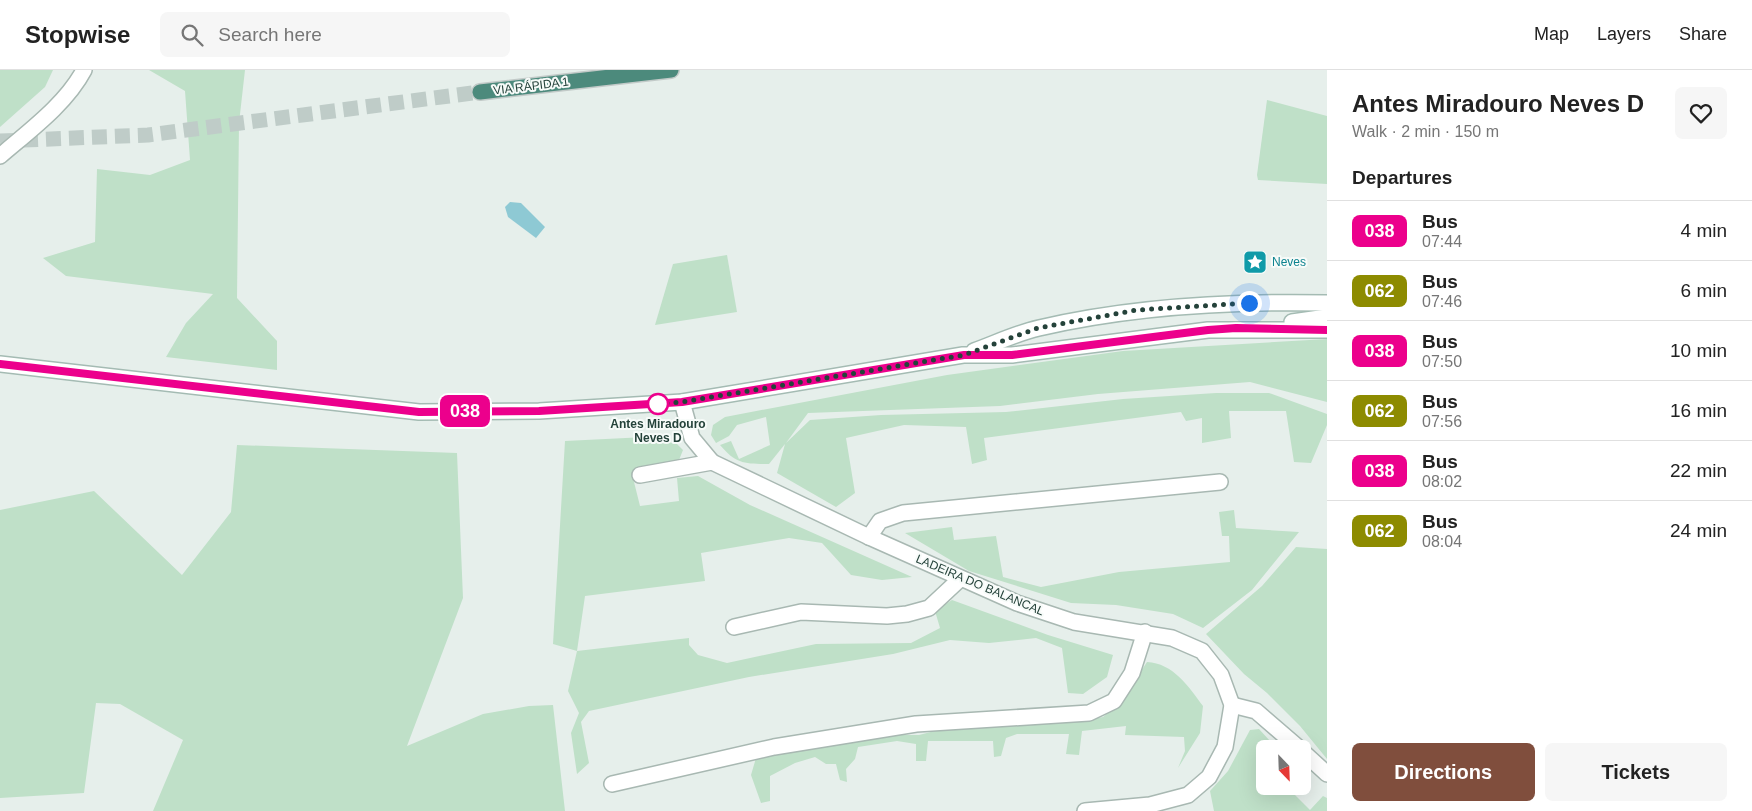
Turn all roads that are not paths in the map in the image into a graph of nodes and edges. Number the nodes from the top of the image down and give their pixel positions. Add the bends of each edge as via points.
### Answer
1 (84, 70) edge
2 (671, 70) edge
3 (480, 92) tunnel mouth
4 (0, 156) edge
5 (1327, 303) edge
6 (1327, 317) edge
7 (1236, 328) junction
8 (1327, 330) edge
9 (964, 355) junction
10 (0, 364) edge
11 (682, 402) junction
12 (712, 462) junction
13 (640, 475) dead end
14 (1220, 482) dead end
15 (869, 537) junction
16 (960, 579) junction
17 (734, 627) dead end
18 (1145, 632) junction
19 (1232, 705) junction
20 (1290, 740) edge
21 (1311, 759) edge
22 (1327, 774) edge
23 (612, 784) dead end
24 (1085, 811) edge

1 - 4 street via 60,101
2 - 3 highway, VIA RÁPIDA 1
5 - 9 street via 1230,303 1137,310 1038,328
6 - 7 street
7 - 8 street
7 - 9 street via 1012,355
9 - 11 street
10 - 11 street via 419,412 539,411
11 - 12 street, LADEIRA DO BALANCAL via 692,438
12 - 13 street
12 - 15 street, LADEIRA DO BALANCAL
14 - 15 street via 902,513 880,521
15 - 16 street, LADEIRA DO BALANCAL
16 - 17 street via 929,608 907,614 801,612
16 - 18 street, LADEIRA DO BALANCAL via 1074,622
18 - 19 street, LADEIRA DO BALANCAL via 1172,638 1202,651 1221,674
18 - 23 street via 1132,673 1114,701 1089,713 916,724 774,747
19 - 20 street via 1256,711
19 - 24 street, LADEIRA DO BALANCAL via 1225,747 1209,776 1188,795 1150,805
21 - 22 street

